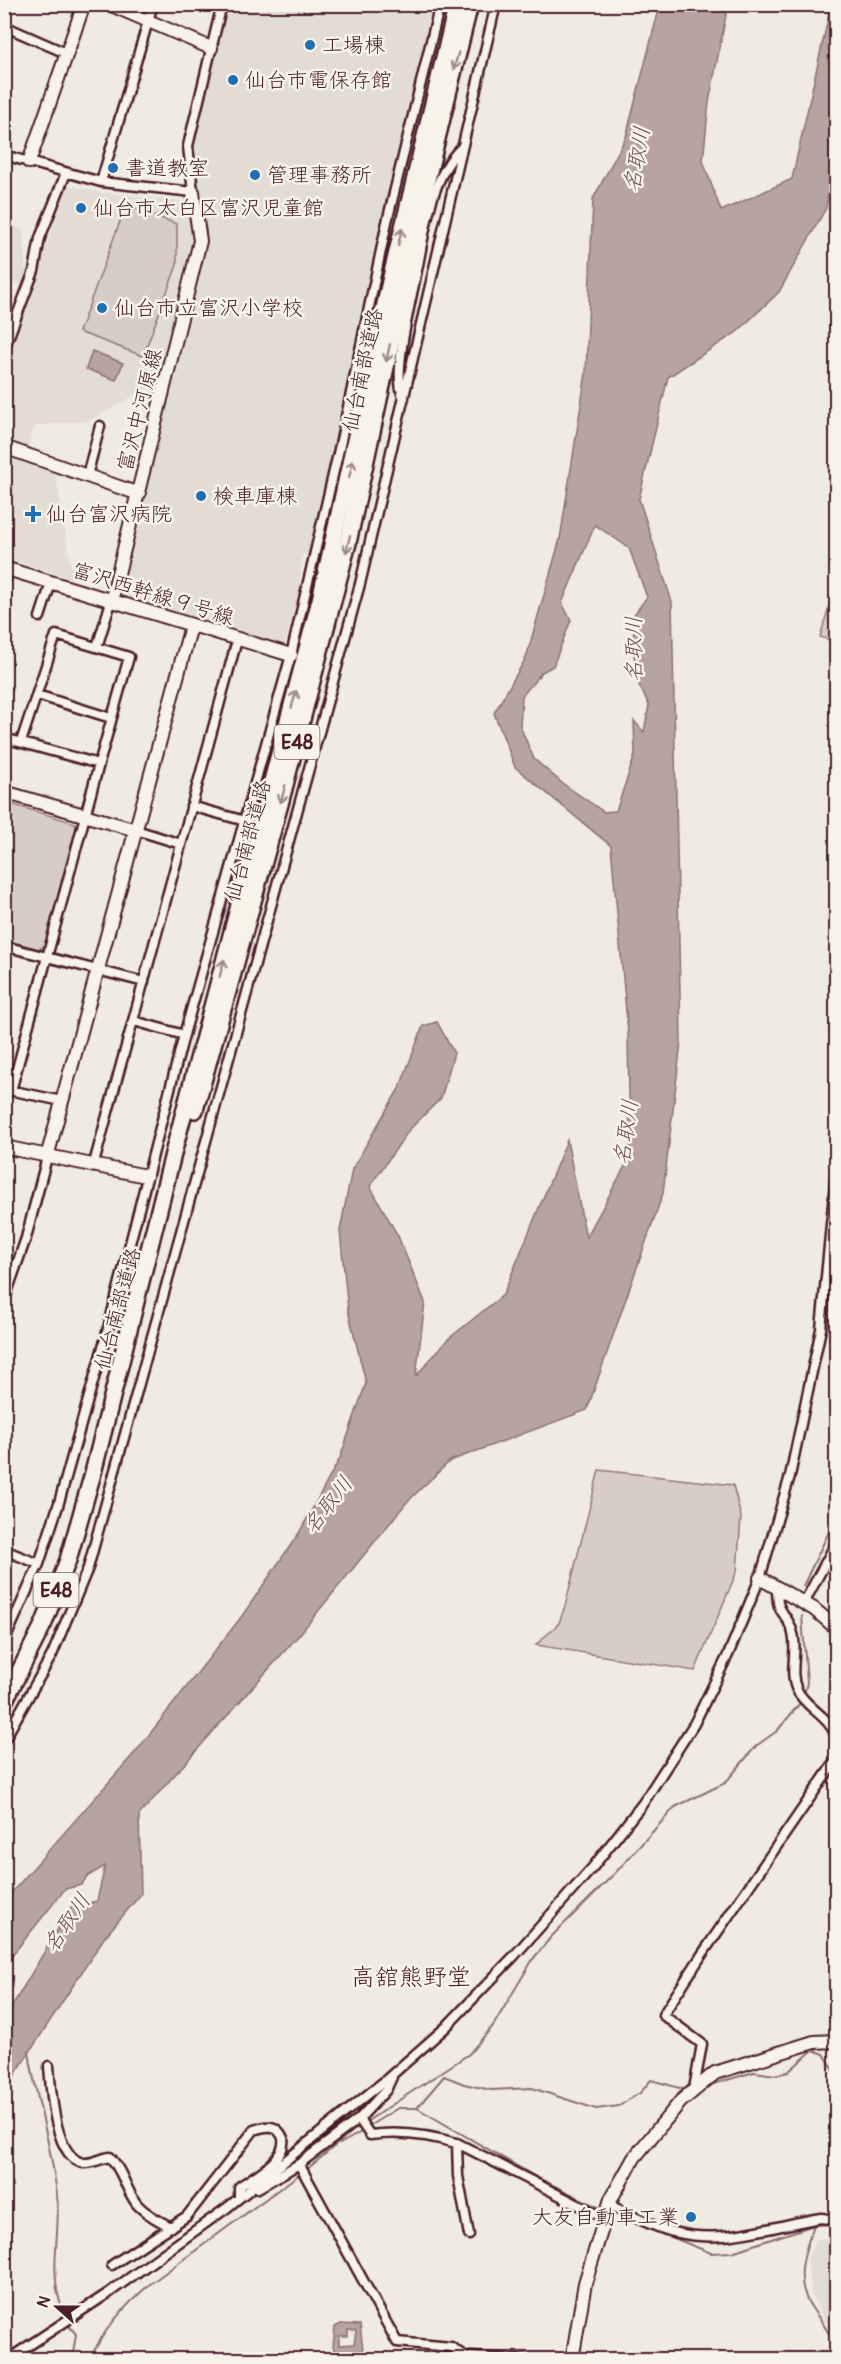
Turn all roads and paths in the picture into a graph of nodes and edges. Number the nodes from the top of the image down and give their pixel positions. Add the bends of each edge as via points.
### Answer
1 (84, 4) edge
2 (109, 4) edge
3 (153, 4) edge
4 (222, 4) edge
5 (440, 4) edge
6 (457, 4) edge
7 (470, 4) edge
8 (496, 4) edge
9 (148, 21) junction
10 (4, 26) edge
11 (211, 48) junction
12 (68, 54) junction
13 (462, 147) junction
14 (4, 155) edge
15 (29, 162) junction
16 (66, 173) junction
17 (101, 182) junction
18 (194, 192) junction
19 (4, 350) edge
20 (404, 398) junction
21 (100, 426) dead end
22 (4, 447) edge
23 (87, 476) junction
24 (139, 494) junction
25 (7, 569) edge
26 (4, 583) edge
27 (51, 583) junction
28 (111, 602) junction
29 (40, 617) dead end
30 (191, 626) junction
31 (237, 640) junction
32 (98, 647) junction
33 (291, 655) junction
34 (37, 695) junction
35 (111, 718) junction
36 (4, 738) edge
37 (21, 742) junction
38 (99, 764) junction
39 (4, 792) edge
40 (191, 806) junction
41 (85, 815) junction
42 (245, 821) junction
43 (136, 830) junction
44 (181, 843) junction
45 (4, 946) edge
46 (47, 957) junction
47 (98, 970) junction
48 (144, 982) junction
49 (134, 1020) junction
50 (184, 1035) junction
51 (8, 1090) edge
52 (62, 1101) junction
53 (4, 1147) edge
54 (47, 1157) junction
55 (93, 1167) junction
56 (837, 1172) edge
57 (146, 1176) junction
58 (5, 1295) edge
59 (93, 1473) junction
60 (837, 1543) edge
61 (4, 1550) edge
62 (39, 1564) junction
63 (760, 1578) junction
64 (777, 1588) junction
65 (804, 1603) junction
66 (837, 1629) edge
67 (4, 1642) edge
68 (4, 1702) edge
69 (837, 1736) edge
70 (4, 1740) edge
71 (837, 1760) edge
72 (837, 2041) edge
73 (49, 2066) dead end
74 (395, 2072) junction
75 (694, 2088) junction
76 (359, 2119) junction
77 (457, 2143) junction
78 (302, 2169) junction
79 (243, 2196) junction
80 (606, 2211) junction
81 (837, 2220) edge
82 (171, 2227) junction
83 (469, 2235) dead end
84 (112, 2265) dead end
85 (466, 2359) edge
86 (7, 2360) edge
87 (527, 2360) edge
88 (572, 2360) edge

1 - 12 street
2 - 9 street
3 - 9 street
4 - 11 street
5 - 33 street
59 -> 6 highway, 仙台南部道路 / E48 via 320,600 398,247
7 -> 59 highway, 仙台南部道路 / E48 via 422,200 330,615
8 - 13 street
9 - 11 street
9 - 17 street
10 - 12 street
11 - 18 street via 188,146
12 - 15 street
13 - 20 street
13 - 20 street via 448,160 415,275 400,377 399,391
14 - 15 street
15 - 16 street
16 - 17 street
16 - 19 street via 40,238 34,271
17 - 18 street
18 - 24 street, 富沢中河原線 via 201,241
20 - 70 street via 358,593 88,1568 52,1655
21 - 23 street
22 - 23 street
23 - 24 street
24 - 28 street, 富沢中河原線
25 - 26 street
25 - 27 street, 富沢西幹線９号線
27 - 28 street, 富沢西幹線９号線
27 - 29 street
28 - 30 street, 富沢西幹線９号線
28 - 32 street
30 - 31 street, 富沢西幹線９号線
30 - 43 street
31 - 33 street, 富沢西幹線９号線
31 - 40 street
32 - 34 street via 56,635
32 - 35 street via 129,657
33 - 42 street
34 - 35 street
34 - 37 street
35 - 38 street
36 - 37 street
37 - 38 street
38 - 41 street
39 - 41 street
40 - 42 street
40 - 44 street
41 - 43 street
41 - 46 street
42 - 50 street
43 - 44 street
43 - 47 street
44 - 48 street
45 - 46 street
46 - 47 street
46 - 51 street
47 - 48 street
47 - 52 street
48 - 49 street
49 - 50 street
49 - 55 street
50 - 57 street
51 - 52 street
52 - 54 street
53 - 54 street
54 - 55 street
54 - 58 street via 26,1238
55 - 57 street
56 - 63 street via 821,1329 790,1476
57 - 62 street via 106,1335
59 - 68 highway, 仙台南部道路 / E48 via 52,1602
60 - 65 street
61 - 62 street
62 - 67 street
63 - 64 street
63 - 74 street via 694,1724 643,1803 514,1956 445,2028
64 - 65 street
64 - 69 street via 777,1606 792,1630 798,1692 834,1728
65 - 66 street
71 - 75 street via 663,2015 702,2044
72 - 75 street via 814,2042 730,2068
73 - 82 street via 63,2146 78,2161 86,2163 110,2157 121,2169 136,2203
74 - 76 street via 386,2090
74 - 79 street
75 - 80 street via 634,2158
76 - 77 street via 370,2134 397,2133
76 - 78 street
77 - 80 street
77 - 83 street via 458,2175
78 - 79 street
78 - 85 street via 397,2342 451,2347
79 - 82 street via 239,2187 282,2150 283,2138 274,2127 261,2128 248,2136 199,2203
79 - 86 street
80 - 81 street via 671,2232 711,2238 821,2218
80 - 88 street via 585,2283
82 - 84 street
85 - 87 street

